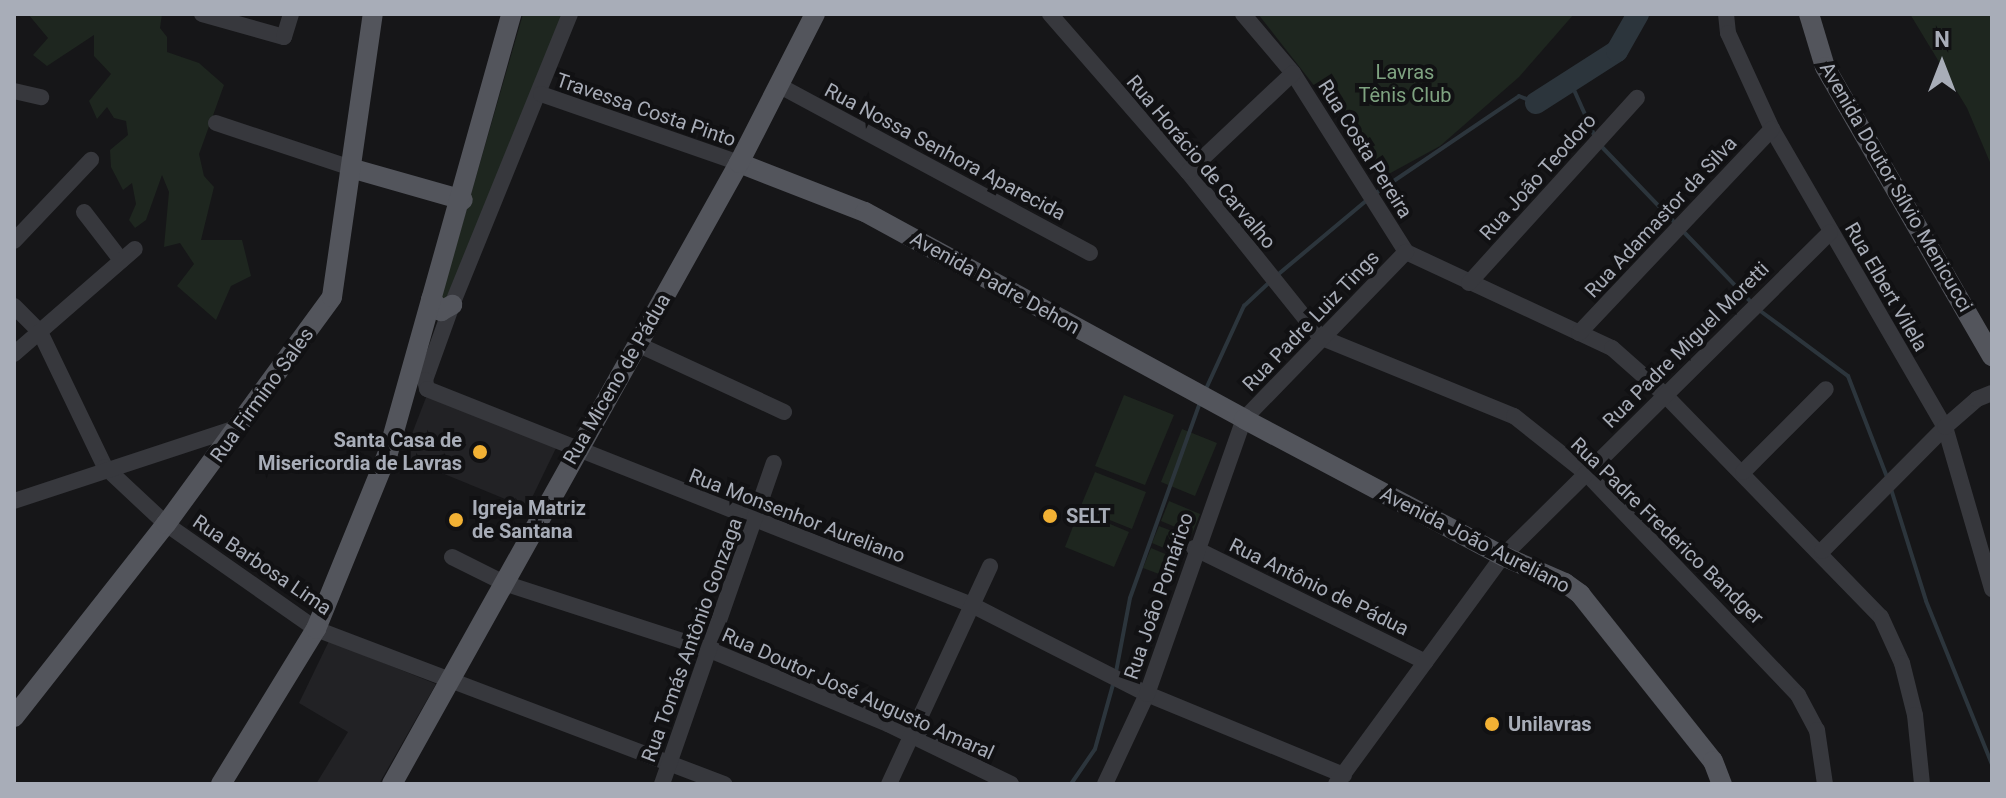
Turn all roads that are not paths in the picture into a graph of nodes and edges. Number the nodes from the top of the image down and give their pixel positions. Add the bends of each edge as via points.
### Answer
1 (202, 14) edge
2 (291, 14) edge
3 (373, 14) edge
4 (511, 14) edge
5 (570, 14) edge
6 (815, 14) edge
7 (1050, 14) edge
8 (1243, 14) edge
9 (1726, 14) edge
10 (1809, 14) edge
11 (1293, 73) junction
12 (780, 86) junction
13 (14, 91) edge
14 (541, 94) junction
15 (41, 97) dead end
16 (1637, 98) dead end
17 (216, 123) dead end
18 (1772, 129) junction
19 (91, 160) dead end
20 (739, 163) junction
21 (354, 169) junction
22 (1188, 172) junction
23 (463, 200) junction
24 (84, 212) dead end
25 (1830, 232) junction
26 (14, 241) edge
27 (135, 249) dead end
28 (1406, 252) junction
29 (1090, 253) dead end
30 (121, 260) junction
31 (1469, 283) junction
32 (431, 299) junction
33 (452, 305) junction
34 (14, 306) edge
35 (40, 332) junction
36 (1579, 333) junction
37 (1320, 337) junction
38 (637, 344) junction
39 (14, 354) edge
40 (1992, 356) edge
41 (427, 389) junction
42 (1826, 389) dead end
43 (1992, 393) edge
44 (1664, 394) junction
45 (403, 410) junction
46 (784, 412) dead end
47 (1244, 419) junction
48 (1945, 427) junction
49 (213, 447) junction
50 (576, 449) junction
51 (774, 463) dead end
52 (105, 467) junction
53 (1743, 472) junction
54 (1586, 473) junction
55 (14, 501) edge
56 (756, 522) junction
57 (166, 524) junction
58 (1194, 548) junction
59 (1822, 551) junction
60 (1503, 556) junction
61 (452, 557) dead end
62 (990, 566) dead end
63 (504, 583) junction
64 (1992, 589) edge
65 (972, 605) junction
66 (316, 629) junction
67 (710, 650) junction
68 (1426, 662) junction
69 (447, 682) junction
70 (1147, 694) junction
71 (14, 717) edge
72 (910, 737) junction
73 (671, 761) junction
74 (1340, 779) edge
75 (221, 784) edge
76 (392, 784) edge
77 (662, 784) edge
78 (725, 784) edge
79 (889, 784) edge
80 (1011, 784) edge
81 (1105, 784) edge
82 (1722, 784) edge
83 (1825, 784) edge
84 (1922, 784) edge

1 - 2 street via 284,37
3 - 21 main road, Rua Firmino Sales
4 - 23 main road
5 - 14 street
6 - 12 main road, Rua Miceno de Pádua
7 - 22 street, Rua Horácio de Carvalho
8 - 11 street, Rua Costa Pereira
9 - 18 street, Rua Elbert Vilela via 1728,33
10 - 40 main road, Avenida Doutor Sílvio Menicucci via 1825,67
11 - 22 street
11 - 28 street, Rua Costa Pereira
12 - 20 main road, Rua Miceno de Pádua
12 - 29 street, Rua Nossa Senhora Aparecida
13 - 15 street
14 - 20 street, Travessa Costa Pinto
14 - 33 street
16 - 31 street, Rua João Teodoro
17 - 21 street
18 - 25 street, Rua Elbert Vilela
18 - 36 street, Rua Adamastor da Silva
19 - 26 street
20 - 38 main road, Rua Miceno de Pádua
20 - 47 main road, Avenida Padre Dehon via 865,212
21 - 23 main road
21 - 49 main road, Rua Firmino Sales via 332,297 239,427
22 - 37 street, Rua Horácio de Carvalho
23 - 32 main road
24 - 30 street
25 - 44 street, Rua Padre Miguel Moretti
25 - 48 street, Rua Elbert Vilela
27 - 30 street
28 - 31 street
28 - 37 street, Rua Padre Luiz Tings
30 - 35 street
31 - 36 street
32 - 33 main road via 441,311
32 - 45 main road
33 - 41 street via 425,380
34 - 35 street, Rua Barbosa Lima
35 - 39 street
35 - 52 street, Rua Barbosa Lima
36 - 44 street via 1612,348
37 - 47 street, Rua Padre Luiz Tings
37 - 54 street, Rua Padre Frederico Bandger via 1514,416
38 - 46 street
38 - 50 main road, Rua Miceno de Pádua
41 - 45 main road
41 - 50 street, Rua Monsenhor Aureliano
42 - 53 street
43 - 48 street
44 - 53 street
44 - 54 street, Rua Padre Miguel Moretti
45 - 66 main road
47 - 58 street, Rua João Pomárico
47 - 60 main road, Avenida João Aureliano
48 - 59 street
48 - 64 street, Rua Elbert Vilela
49 - 52 street
49 - 57 main road, Rua Firmino Sales
50 - 56 street, Rua Monsenhor Aureliano
50 - 63 main road, Rua Miceno de Pádua
51 - 56 street, Rua Tomás Antônio Gonzaga
52 - 55 street
52 - 57 street, Rua Barbosa Lima
53 - 59 street
54 - 60 street, Rua Padre Miguel Moretti
54 - 83 street, Rua Padre Frederico Bandger via 1798,695 1817,730
56 - 65 street, Rua Monsenhor Aureliano
56 - 67 street, Rua Tomás Antônio Gonzaga
57 - 66 street, Rua Barbosa Lima
57 - 71 main road, Rua Firmino Sales
58 - 68 street, Rua Antônio de Pádua
58 - 70 street, Rua João Pomárico
59 - 84 street via 1881,617 1902,663 1915,715
60 - 68 street, Rua Padre Miguel Moretti
60 - 82 main road, Avenida João Aureliano via 1580,594 1713,761
61 - 63 street, Rua Doutor José Augusto Amaral
62 - 65 street
63 - 67 street, Rua Doutor José Augusto Amaral
63 - 69 main road, Rua Miceno de Pádua
65 - 70 street, Rua Monsenhor Aureliano
65 - 72 street
66 - 69 street, Rua Barbosa Lima
66 - 75 main road
67 - 72 street, Rua Doutor José Augusto Amaral
67 - 73 street, Rua Tomás Antônio Gonzaga
68 - 74 street, Rua Padre Miguel Moretti
69 - 73 street, Rua Barbosa Lima via 514,701
69 - 76 main road, Rua Miceno de Pádua
70 - 74 street, Rua Monsenhor Aureliano
70 - 81 street, Rua João Pomárico
72 - 79 street
72 - 80 street, Rua Doutor José Augusto Amaral
73 - 77 street, Rua Tomás Antônio Gonzaga
73 - 78 street, Rua Barbosa Lima

